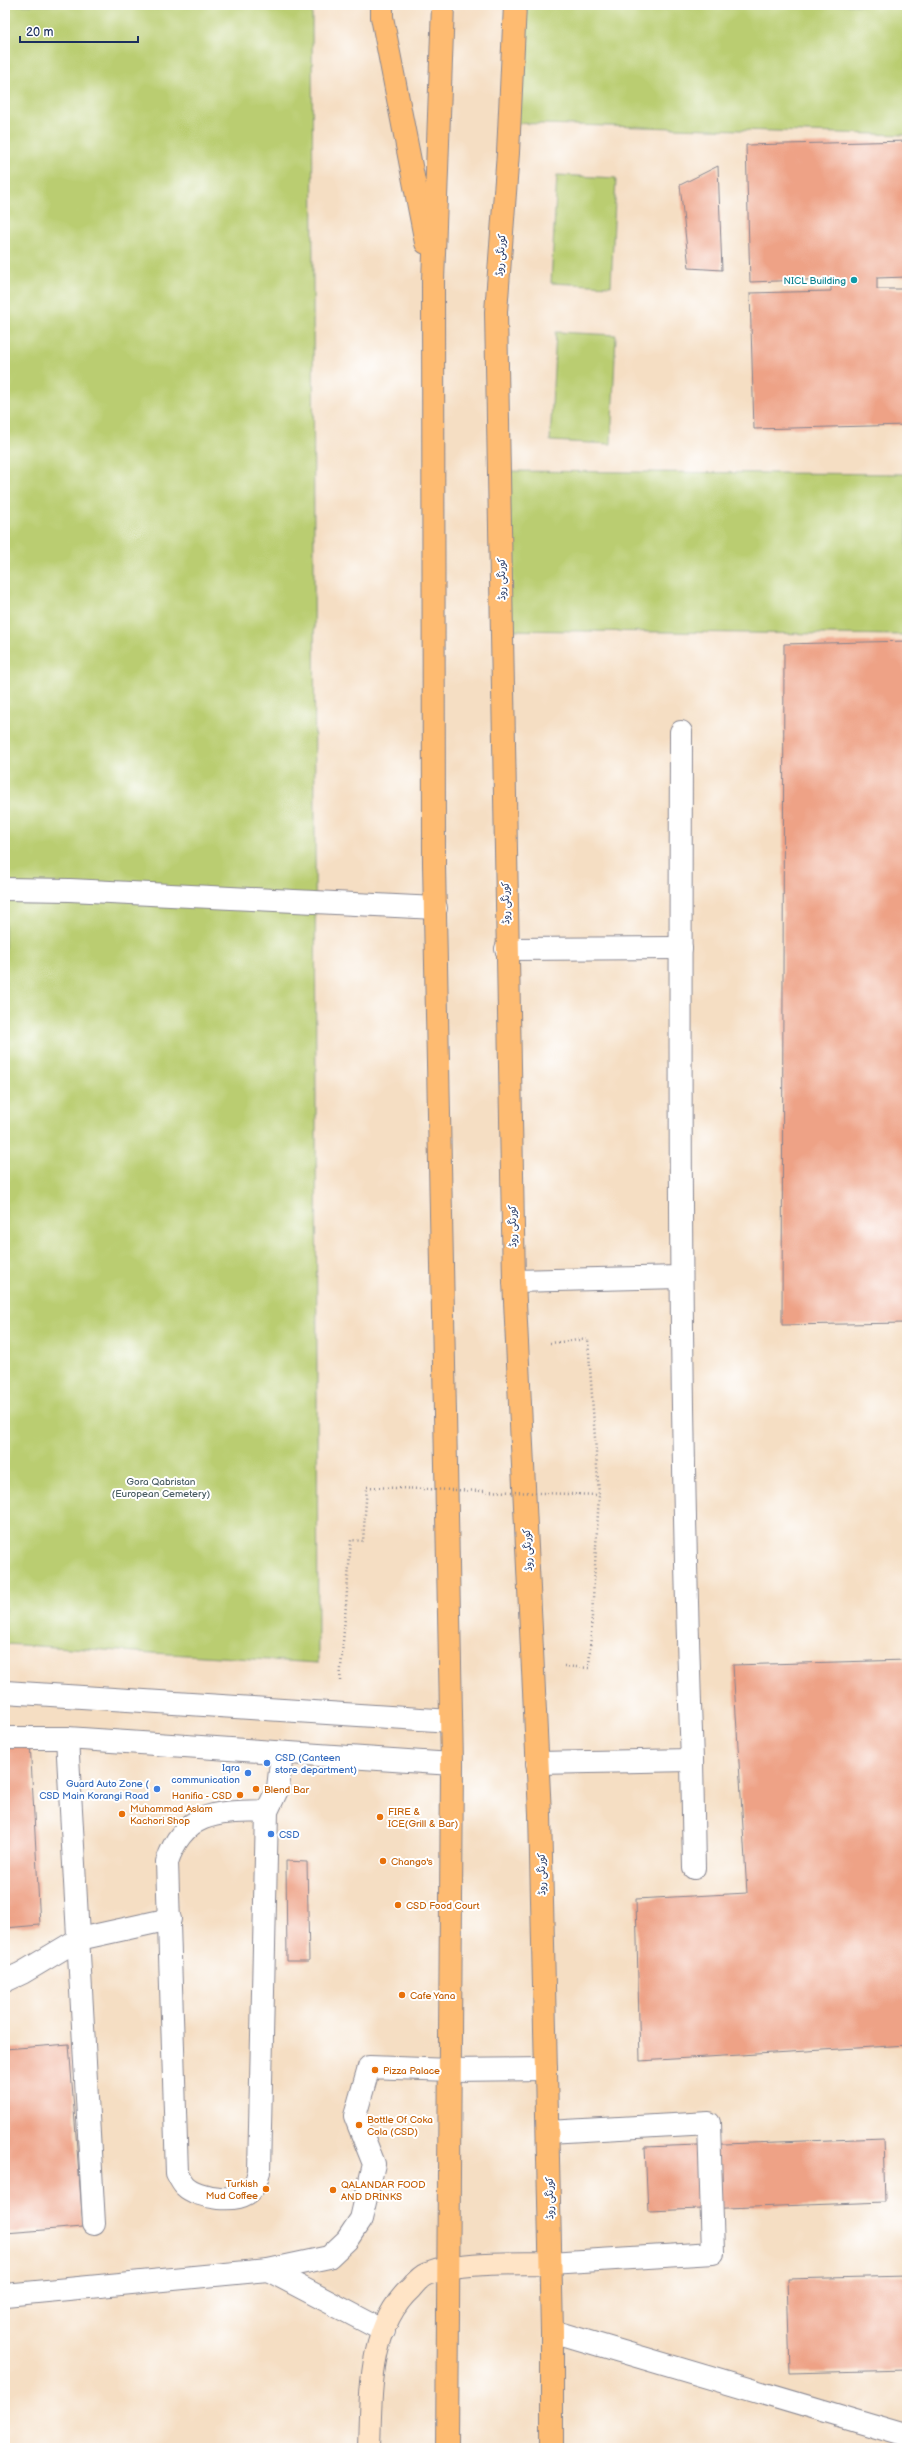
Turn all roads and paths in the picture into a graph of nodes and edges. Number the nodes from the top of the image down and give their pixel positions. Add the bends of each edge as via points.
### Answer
1 (382, 5) edge
2 (443, 5) edge
3 (515, 5) edge
4 (433, 281) junction
5 (681, 732) dead end
6 (5, 889) edge
7 (436, 908) junction
8 (681, 948) junction
9 (506, 949) junction
10 (681, 1277) junction
11 (514, 1281) junction
12 (517, 1346) junction
13 (599, 1495) junction
14 (589, 1668) dead end
15 (341, 1671) dead end
16 (5, 1692) edge
17 (451, 1721) junction
18 (5, 1738) edge
19 (67, 1738) junction
20 (282, 1752) junction
21 (692, 1760) junction
22 (537, 1763) junction
23 (452, 1764) junction
24 (267, 1811) junction
25 (694, 1868) dead end
26 (170, 1919) junction
27 (79, 1939) junction
28 (5, 1981) edge
29 (546, 2069) junction
30 (450, 2070) junction
31 (548, 2132) junction
32 (94, 2224) dead end
33 (550, 2262) junction
34 (447, 2268) junction
35 (268, 2270) junction
36 (5, 2295) edge
37 (384, 2331) junction
38 (552, 2331) junction
39 (907, 2436) edge
40 (369, 2448) edge
41 (447, 2448) edge
42 (552, 2448) edge

1 - 4 main road via 382,17
2 - 4 main road
3 - 9 main road, کورنگی روڈ via 508,153 496,312
4 - 7 main road
5 - 8 street
6 - 7 street
7 - 17 main road
8 - 9 street
8 - 10 street
9 - 11 main road, کورنگی روڈ
10 - 11 street
10 - 21 street via 687,1634
11 - 12 main road, کورنگی روڈ
12 - 13 path via 588,1339
12 - 22 main road, کورنگی روڈ
13 - 14 path
13 - 15 path, bridge via 366,1488 363,1541 351,1540
16 - 17 street
17 - 23 main road
18 - 19 street
19 - 20 street
19 - 27 street
20 - 23 street
20 - 24 street via 278,1788
21 - 22 street
21 - 25 street
22 - 29 main road, کورنگی روڈ
23 - 30 main road
24 - 26 street via 225,1812 201,1819 184,1830 174,1844 167,1862
24 - 26 street via 259,2172 252,2190 241,2196 223,2199 200,2194 186,2187 176,2173
26 - 27 street
27 - 28 street
27 - 32 street
29 - 30 street
29 - 31 main road, کورنگی روڈ
30 - 34 main road
30 - 35 street via 369,2067 355,2116 374,2164 361,2219 347,2240 329,2257
31 - 33 main road, کورنگی روڈ
31 - 33 street via 709,2123 713,2253
33 - 34 street
33 - 38 main road, کورنگی روڈ
34 - 37 street via 425,2274 404,2294
34 - 41 main road
35 - 36 street
35 - 37 street
37 - 40 street via 372,2378
38 - 39 street
38 - 42 main road, کورنگی روڈ

